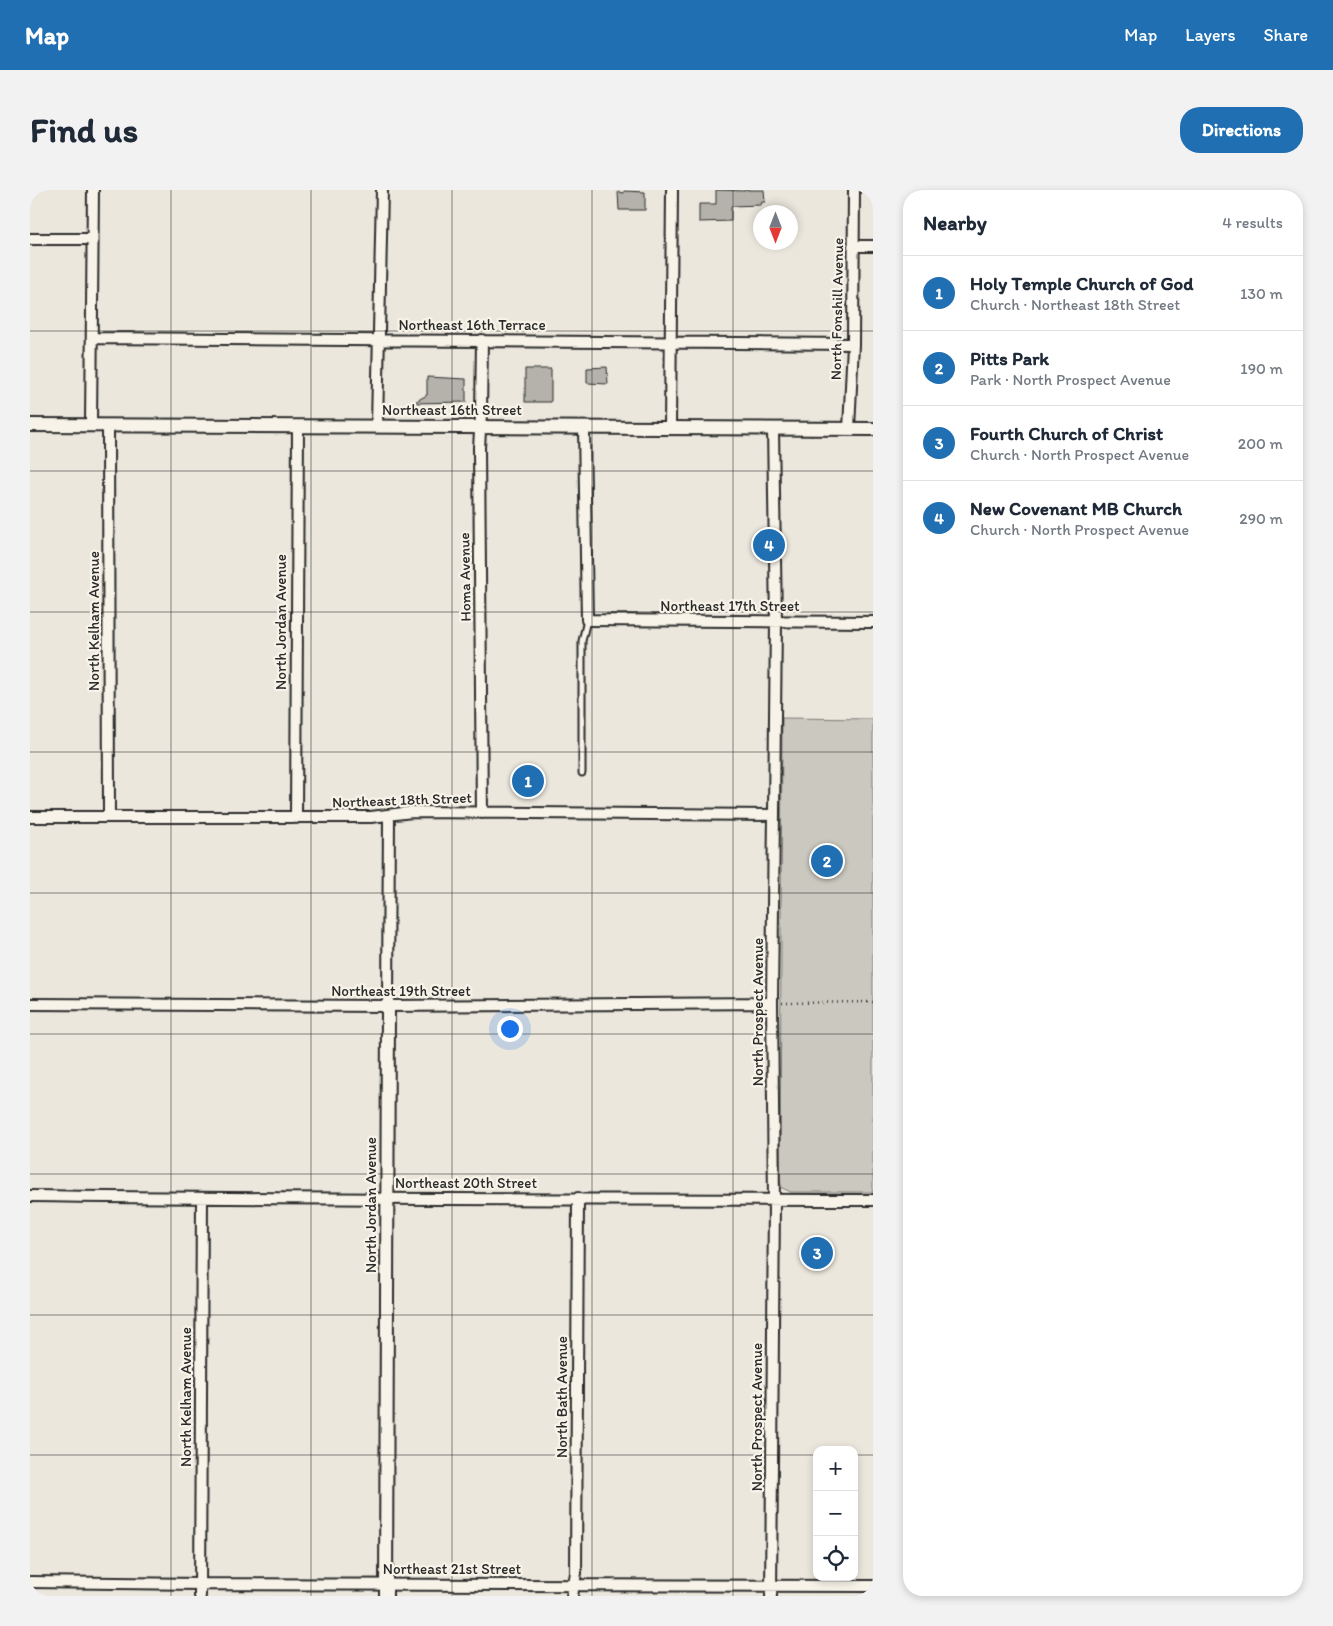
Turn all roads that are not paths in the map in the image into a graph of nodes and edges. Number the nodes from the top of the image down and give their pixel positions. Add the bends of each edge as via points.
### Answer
1 (93, 190) edge
2 (382, 190) edge
3 (672, 190) edge
4 (854, 190) edge
5 (30, 239) edge
6 (92, 239) junction
7 (853, 246) junction
8 (873, 246) edge
9 (92, 338) junction
10 (379, 339) junction
11 (482, 340) junction
12 (670, 342) junction
13 (853, 344) junction
14 (30, 425) edge
15 (91, 425) junction
16 (108, 425) junction
17 (298, 426) junction
18 (377, 426) junction
19 (480, 427) junction
20 (584, 427) junction
21 (670, 428) junction
22 (773, 429) junction
23 (849, 429) junction
24 (873, 429) edge
25 (587, 620) junction
26 (776, 622) junction
27 (873, 622) edge
28 (582, 773) dead end
29 (482, 813) junction
30 (389, 815) junction
31 (774, 815) junction
32 (30, 817) edge
33 (109, 817) junction
34 (296, 818) junction
35 (772, 1003) junction
36 (30, 1004) edge
37 (388, 1006) junction
38 (30, 1196) edge
39 (202, 1198) junction
40 (387, 1198) junction
41 (578, 1198) junction
42 (774, 1200) junction
43 (873, 1200) edge
44 (30, 1582) edge
45 (200, 1584) junction
46 (574, 1585) junction
47 (873, 1586) edge
48 (386, 1590) edge
49 (771, 1591) edge
50 (200, 1596) edge
51 (572, 1596) edge

1 - 6 street
2 - 10 street
3 - 12 street
4 - 7 street, North Fonshill Avenue
5 - 6 street
6 - 9 street
7 - 8 street
7 - 13 street, North Fonshill Avenue
9 - 10 street, Northeast 16th Terrace
9 - 15 street
10 - 11 street, Northeast 16th Terrace
10 - 18 street
11 - 12 street, Northeast 16th Terrace
11 - 19 street, Homa Avenue
12 - 13 street, Northeast 16th Terrace
12 - 21 street
13 - 23 street, North Fonshill Avenue
14 - 15 street, Northeast 16th Street
15 - 16 street, Northeast 16th Street
16 - 17 street, Northeast 16th Street
16 - 33 street, North Kelham Avenue
17 - 18 street, Northeast 16th Street
17 - 34 street, North Jordan Avenue
18 - 19 street, Northeast 16th Street
19 - 20 street, Northeast 16th Street
19 - 29 street, Homa Avenue
20 - 21 street, Northeast 16th Street
20 - 25 street
21 - 22 street, Northeast 16th Street
22 - 23 street, Northeast 16th Street
22 - 26 street, North Prospect Avenue
23 - 24 street, Northeast 16th Street
25 - 26 street, Northeast 17th Street
25 - 28 lane via 582,641
26 - 27 street, Northeast 17th Street
26 - 31 street, North Prospect Avenue
29 - 30 street, Northeast 18th Street via 412,812
29 - 31 street, Northeast 18th Street
30 - 34 street, Northeast 18th Street
30 - 37 street, North Jordan Avenue
31 - 35 street, North Prospect Avenue
32 - 33 street, Northeast 18th Street
33 - 34 street, Northeast 18th Street
35 - 37 street, Northeast 19th Street
35 - 42 street, North Prospect Avenue
36 - 37 street, Northeast 19th Street
37 - 40 street, North Jordan Avenue
38 - 39 street, Northeast 20th Street
39 - 40 street, Northeast 20th Street
39 - 45 street, North Kelham Avenue
40 - 41 street, Northeast 20th Street
40 - 48 street, North Jordan Avenue
41 - 42 street, Northeast 20th Street
41 - 46 street, North Bath Avenue
42 - 43 street, Northeast 20th Street
42 - 49 street, North Prospect Avenue
44 - 45 street, Northeast 21st Street
45 - 48 street, Northeast 21st Street
45 - 50 street, North Kelham Avenue
46 - 48 street, Northeast 21st Street
46 - 49 street, Northeast 21st Street
46 - 51 street, North Bath Avenue
47 - 49 street, Northeast 21st Street

